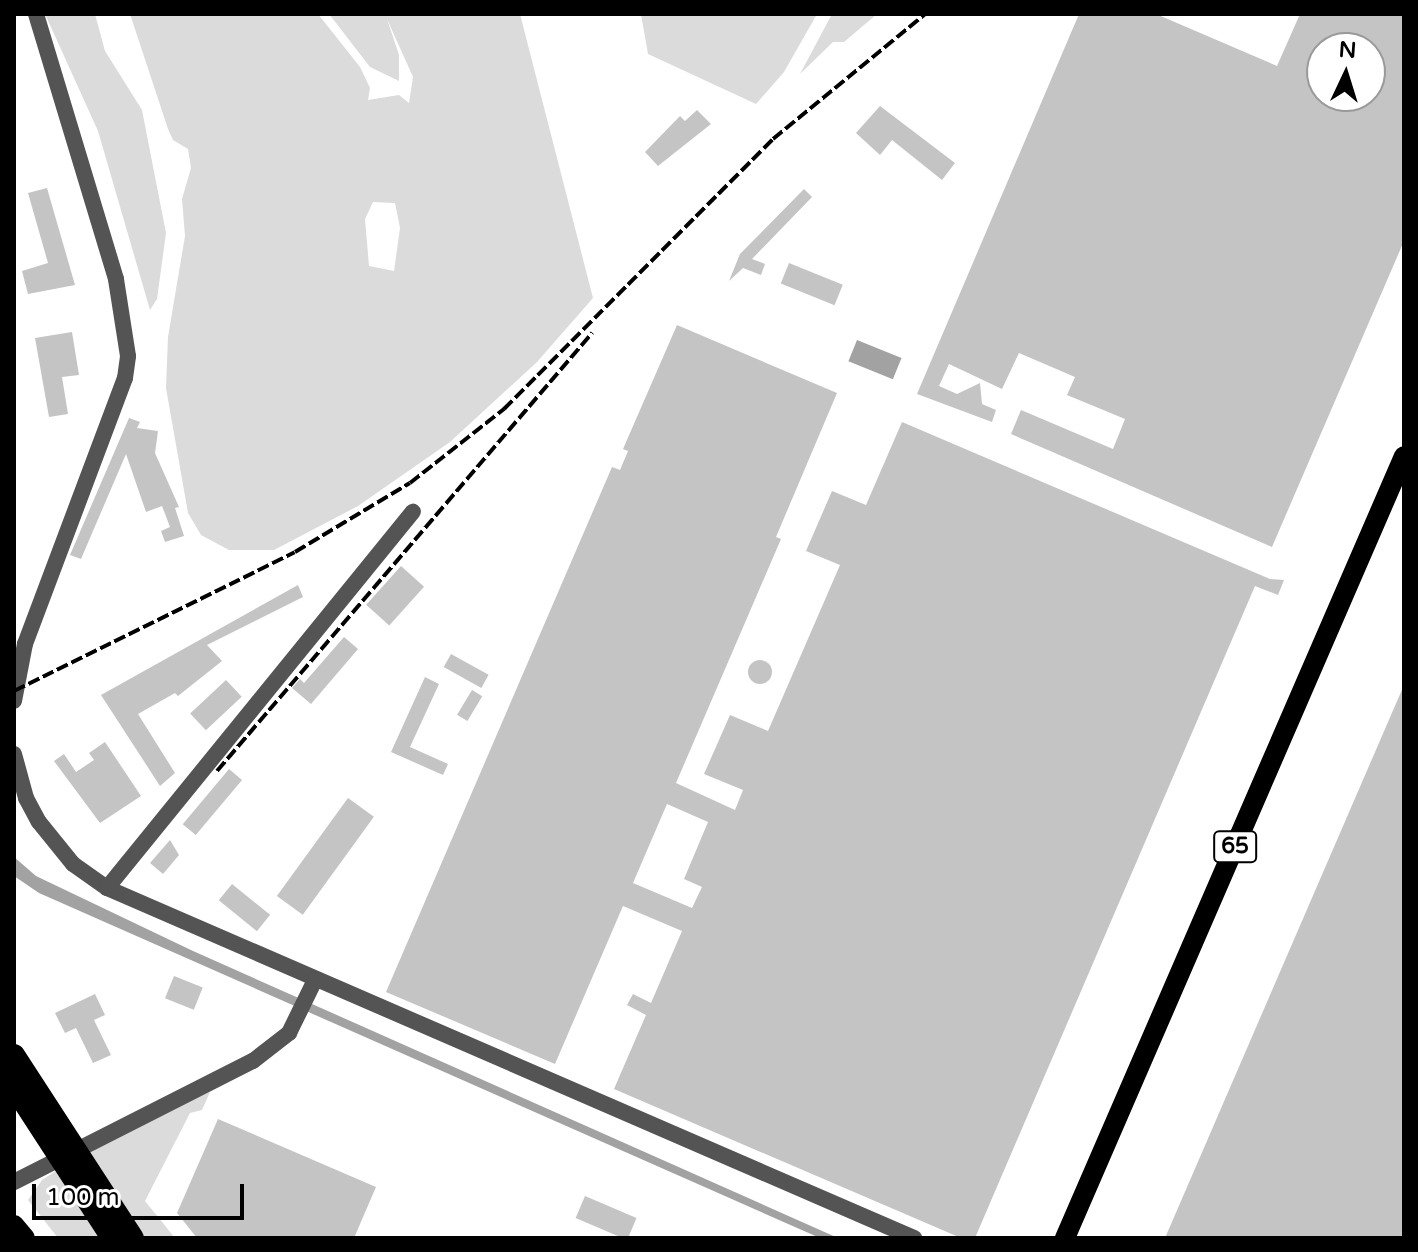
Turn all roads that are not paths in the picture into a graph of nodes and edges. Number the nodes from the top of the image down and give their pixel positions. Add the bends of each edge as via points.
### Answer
1 (36, 14) edge
2 (1404, 456) edge
3 (413, 512) dead end
4 (14, 701) edge
5 (14, 754) edge
6 (107, 888) junction
7 (315, 980) junction
8 (14, 1055) edge
9 (14, 1087) edge
10 (14, 1182) edge
11 (14, 1225) edge
12 (25, 1238) edge
13 (112, 1238) edge
14 (133, 1238) edge
15 (914, 1238) edge
16 (1065, 1238) edge

1 - 4 street via 116,279 128,356 25,644
2 - 16 main road, 65
3 - 6 street
5 - 6 street via 39,822 73,864
6 - 7 street
7 - 10 street via 289,1033 253,1061
7 - 15 street
8 - 14 highway
9 - 13 highway
11 - 12 main road

